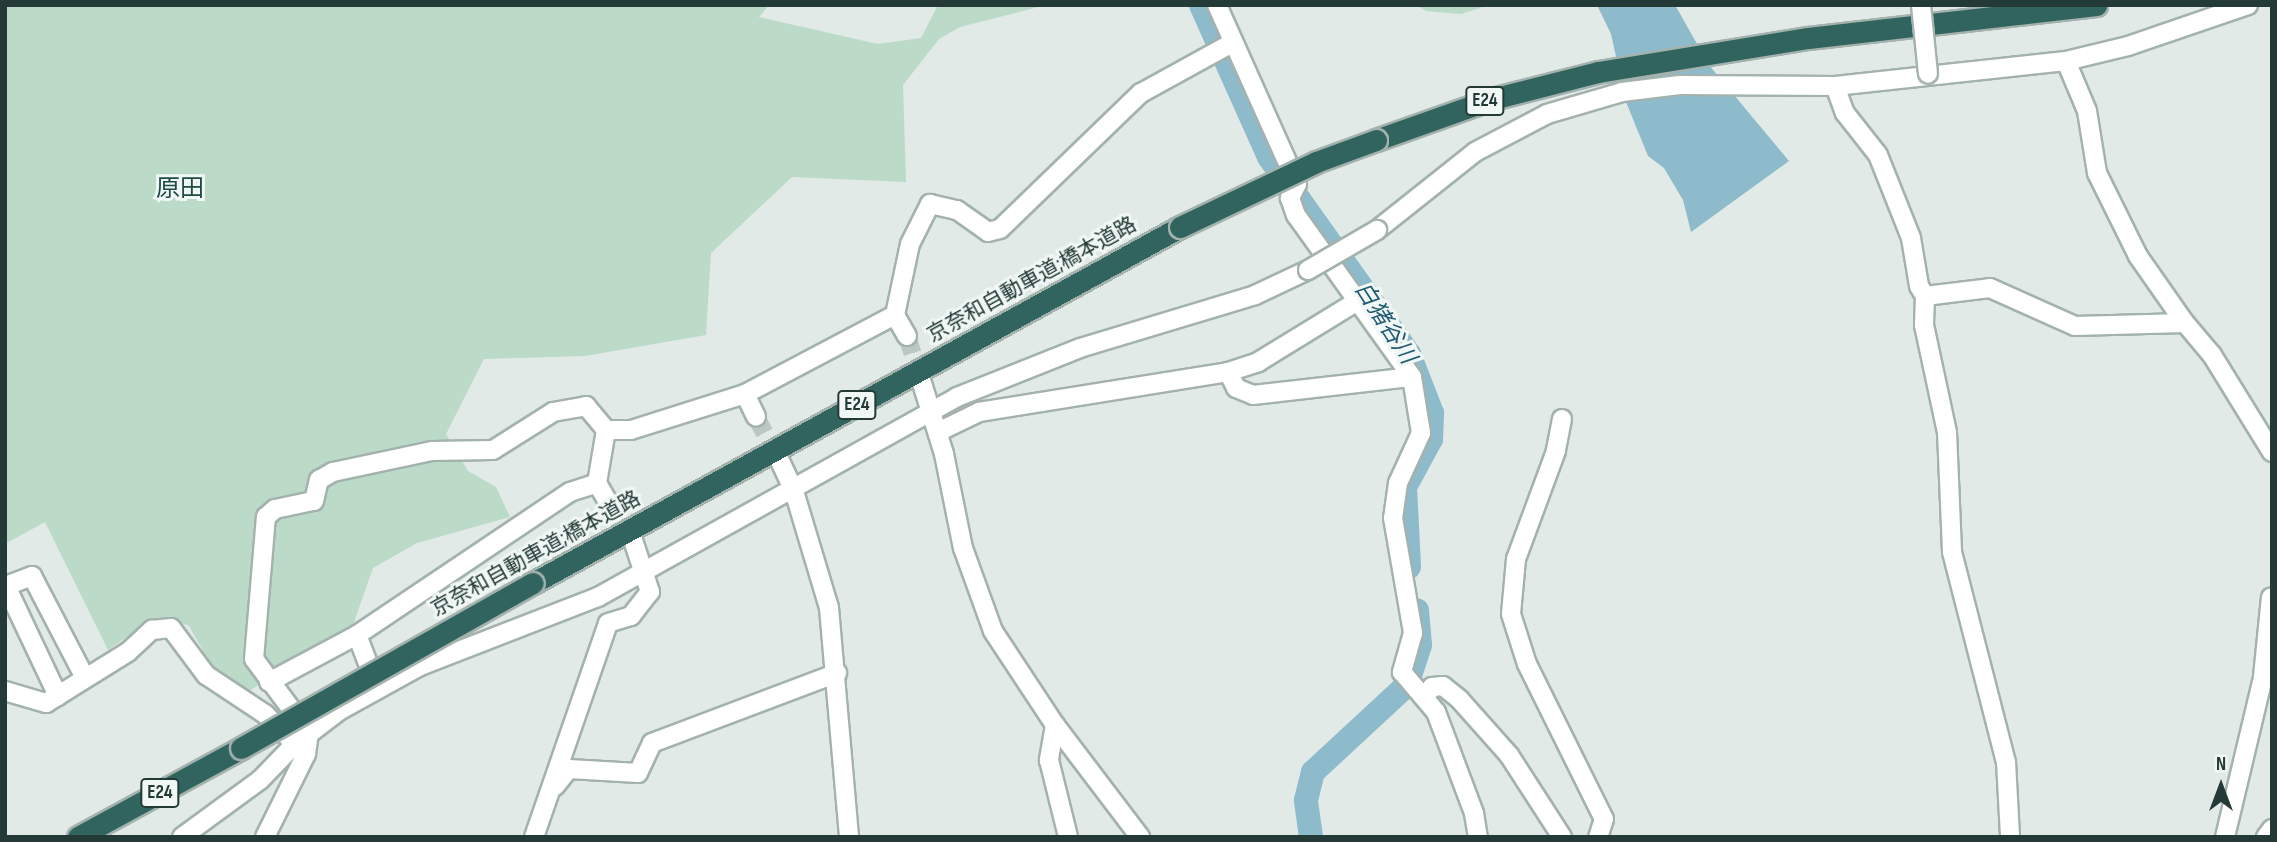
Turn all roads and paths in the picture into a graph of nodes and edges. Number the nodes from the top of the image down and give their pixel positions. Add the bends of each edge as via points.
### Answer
1 (1217, 5) edge
2 (1921, 5) edge
3 (2096, 5) edge
4 (2248, 5) edge
5 (1232, 43) junction
6 (2066, 61) junction
7 (1928, 74) junction
8 (1835, 86) junction
9 (1925, 296) junction
10 (1359, 300) junction
11 (895, 315) junction
12 (2185, 323) junction
13 (907, 336) tunnel mouth
14 (1228, 372) junction
15 (1412, 377) junction
16 (921, 380) tunnel mouth
17 (745, 394) junction
18 (930, 411) junction
19 (756, 417) tunnel mouth
20 (1562, 419) dead end
21 (606, 430) junction
22 (938, 432) junction
23 (2272, 452) edge
24 (780, 461) tunnel mouth
25 (597, 482) junction
26 (794, 491) junction
27 (607, 500) tunnel mouth
28 (633, 540) tunnel mouth
29 (646, 573) junction
30 (2271, 597) edge
31 (357, 635) junction
32 (837, 673) junction
33 (85, 678) junction
34 (269, 682) junction
35 (1415, 684) junction
36 (377, 688) junction
37 (5, 691) edge
38 (2266, 693) edge
39 (58, 696) junction
40 (1055, 725) junction
41 (309, 733) junction
42 (299, 750) junction
43 (553, 789) junction
44 (2272, 828) edge
45 (78, 837) edge
46 (182, 837) edge
47 (265, 837) edge
48 (534, 837) edge
49 (849, 837) edge
50 (1068, 837) edge
51 (1140, 837) edge
52 (1478, 837) edge
53 (1562, 837) edge
54 (1598, 837) edge
55 (2010, 837) edge
56 (2225, 837) edge
57 (2266, 837) edge

1 - 5 street
2 - 7 street, bridge
3 - 45 highway, 京奈和自動車道;橋本道路 / E24, bridge via 1720,50 1598,72 1492,99 1316,162 1180,227
4 - 6 street via 2128,47
5 - 10 street via 1297,184 1292,194 1296,215
5 - 11 street via 1141,93 1000,229 988,232 957,210 930,204 910,244
6 - 7 street
6 - 12 street via 2087,111 2097,173 2138,257
7 - 8 street
8 - 9 street via 1845,113 1878,155 1911,238
8 - 18 street, bridge via 1680,85 1592,100 1547,114 1475,152 1377,230 1308,270 1255,295 1080,348
9 - 12 street via 1990,288 2076,327
9 - 55 street via 1924,325 1947,432 1952,552 2006,762
10 - 14 street via 1258,362
10 - 15 street
11 - 13 street
11 - 17 street
12 - 23 street via 2212,355
14 - 15 street via 1236,387 1252,395
14 - 22 street via 979,412
15 - 35 street via 1421,433 1401,475 1393,518 1413,633 1402,671
16 - 18 street
17 - 19 street
17 - 21 street via 631,430
18 - 22 street
18 - 26 street
20 - 54 street via 1556,451 1516,559 1511,614 1527,664 1601,810 1603,829
21 - 25 street
21 - 34 street via 586,406 568,407 493,450 432,452 333,472 319,480 314,501 275,509 266,517 254,659
22 - 40 street via 963,548 993,631
24 - 26 street
25 - 27 street
25 - 31 street via 570,492
26 - 29 street
26 - 32 street via 829,608
28 - 29 street
29 - 36 street via 568,612 467,645
29 - 43 street via 650,592 631,616 608,623 600,640
30 - 38 street
31 - 34 street
31 - 36 street
32 - 43 street via 652,743 638,774 569,769
32 - 49 street
33 - 39 street
33 - 39 street via 32,576 6,586
33 - 42 street via 152,630 171,628 206,675 265,714
34 - 41 street
35 - 52 street via 1461,772
35 - 53 street via 1443,686 1460,700 1509,755
36 - 41 street
37 - 39 street via 46,703
38 - 56 street
40 - 50 street via 1049,760
40 - 51 street
41 - 42 street
42 - 46 street
42 - 47 street
43 - 48 street
44 - 57 street

